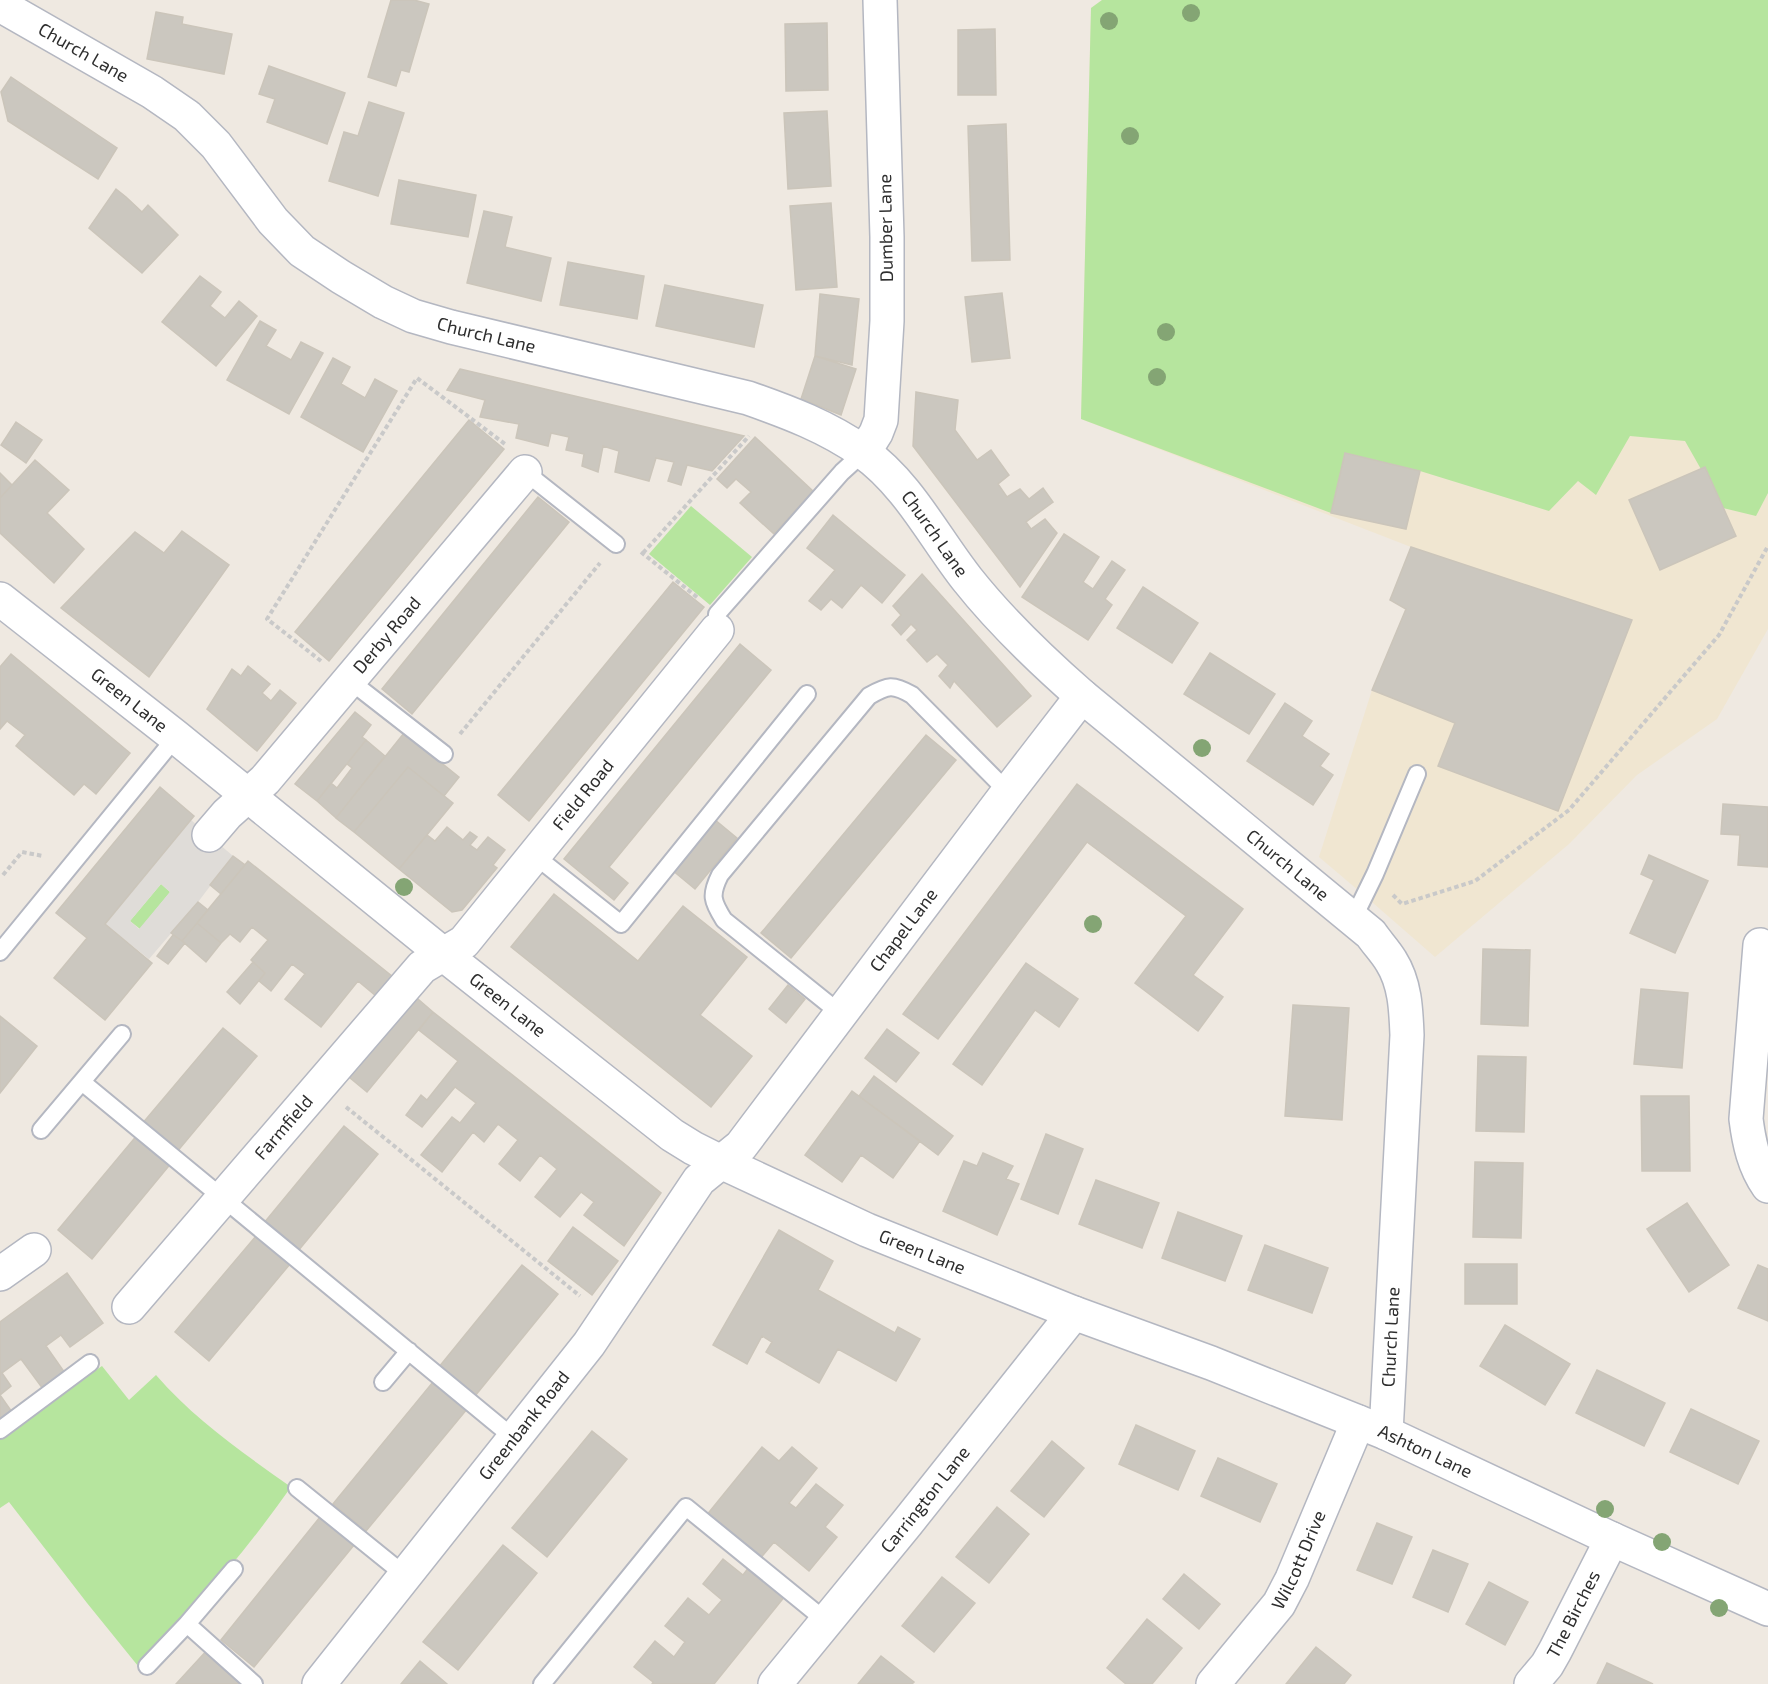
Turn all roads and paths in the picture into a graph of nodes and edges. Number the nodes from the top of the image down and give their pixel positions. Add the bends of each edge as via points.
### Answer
1 (880, 0) edge
2 (0, 5) edge
3 (765, 404) junction
4 (864, 452) junction
5 (525, 472) junction
6 (616, 544) junction
7 (1768, 546) edge
8 (643, 554) junction
9 (0, 599) edge
10 (717, 622) junction
11 (349, 680) junction
12 (807, 694) dead end
13 (1082, 696) junction
14 (176, 737) junction
15 (444, 754) joint
16 (1417, 774) dead end
17 (1008, 792) junction
18 (249, 795) junction
19 (209, 835) dead end
20 (534, 855) junction
21 (73, 863) junction
22 (1375, 874) junction
23 (3, 875) dead end
24 (1353, 919) junction
25 (1760, 945) dead end
26 (0, 952) edge
27 (443, 954) junction
28 (841, 1014) junction
29 (122, 1034) dead end
30 (82, 1082) junction
31 (319, 1086) junction
32 (41, 1130) dead end
33 (721, 1162) junction
34 (1768, 1186) edge
35 (223, 1198) junction
36 (34, 1250) dead end
37 (0, 1274) edge
38 (129, 1308) dead end
39 (1074, 1313) junction
40 (607, 1318) junction
41 (409, 1351) junction
42 (90, 1363) dead end
43 (382, 1382) dead end
44 (1372, 1428) junction
45 (0, 1430) edge
46 (515, 1439) junction
47 (297, 1488) dead end
48 (1612, 1539) junction
49 (234, 1569) dead end
50 (406, 1576) junction
51 (1768, 1609) edge
52 (826, 1621) junction
53 (187, 1624) junction
54 (147, 1666) dead end
55 (254, 1684) edge
56 (320, 1684) edge
57 (542, 1684) edge
58 (775, 1684) edge
59 (1213, 1684) edge
60 (1531, 1684) edge

1 - 4 street, Dumber Lane via 887,321 881,420
2 - 3 street, Church Lane via 187,116 216,145 273,221 302,251 383,302 451,327
3 - 4 street, Church Lane via 829,431
3 - 8 path via 756,429
4 - 10 lane via 842,472
4 - 13 street, Church Lane via 894,481 967,579 1006,623
5 - 6 lane
5 - 11 street, Derby Road
5 - 11 path via 507,446 417,378 267,619
6 - 8 path via 622,537
6 - 15 path
7 - 22 path via 1719,635 1569,810 1466,884 1402,904
8 - 10 path
9 - 14 street, Green Lane
10 - 20 street, Field Road
11 - 15 lane
11 - 18 street, Derby Road
12 - 20 lane via 621,924
13 - 17 street, Chapel Lane
13 - 24 street, Church Lane
14 - 18 street, Green Lane
14 - 21 lane
16 - 22 lane
17 - 28 street, Chapel Lane
17 - 28 lane via 912,695 899,687 883,688 868,696 720,874 712,890 714,905 724,920
18 - 19 street, Derby Road
18 - 27 street, Green Lane
20 - 27 street, Field Road via 464,942
21 - 23 path via 22,852
21 - 26 lane
22 - 24 lane
24 - 44 street, Church Lane via 1371,934 1391,961 1401,981 1406,1007 1407,1035
25 - 34 street via 1746,1119 1754,1160
27 - 31 street, Farmfield via 423,967
27 - 33 street, Green Lane via 654,1121
28 - 33 street, Chapel Lane via 741,1146
29 - 30 lane
30 - 32 lane
30 - 35 lane
31 - 35 street, Farmfield
31 - 40 path
33 - 39 street, Green Lane via 867,1230
33 - 40 street, Greenbank Road via 699,1180
35 - 38 street, Farmfield
35 - 41 lane
36 - 37 street
39 - 44 street, Ashton Lane
39 - 52 street, Carrington Lane
40 - 46 street, Greenbank Road
41 - 43 lane
41 - 46 lane
42 - 45 lane
44 - 48 street, Ashton Lane
44 - 59 street, Wilcott Drive via 1279,1604
46 - 50 street, Greenbank Road
47 - 50 lane
48 - 51 street, Ashton Lane
48 - 60 street, The Birches via 1555,1651
49 - 53 lane
50 - 56 street, Greenbank Road
52 - 57 lane via 686,1508
52 - 58 street, Carrington Lane
53 - 54 lane
53 - 55 lane

